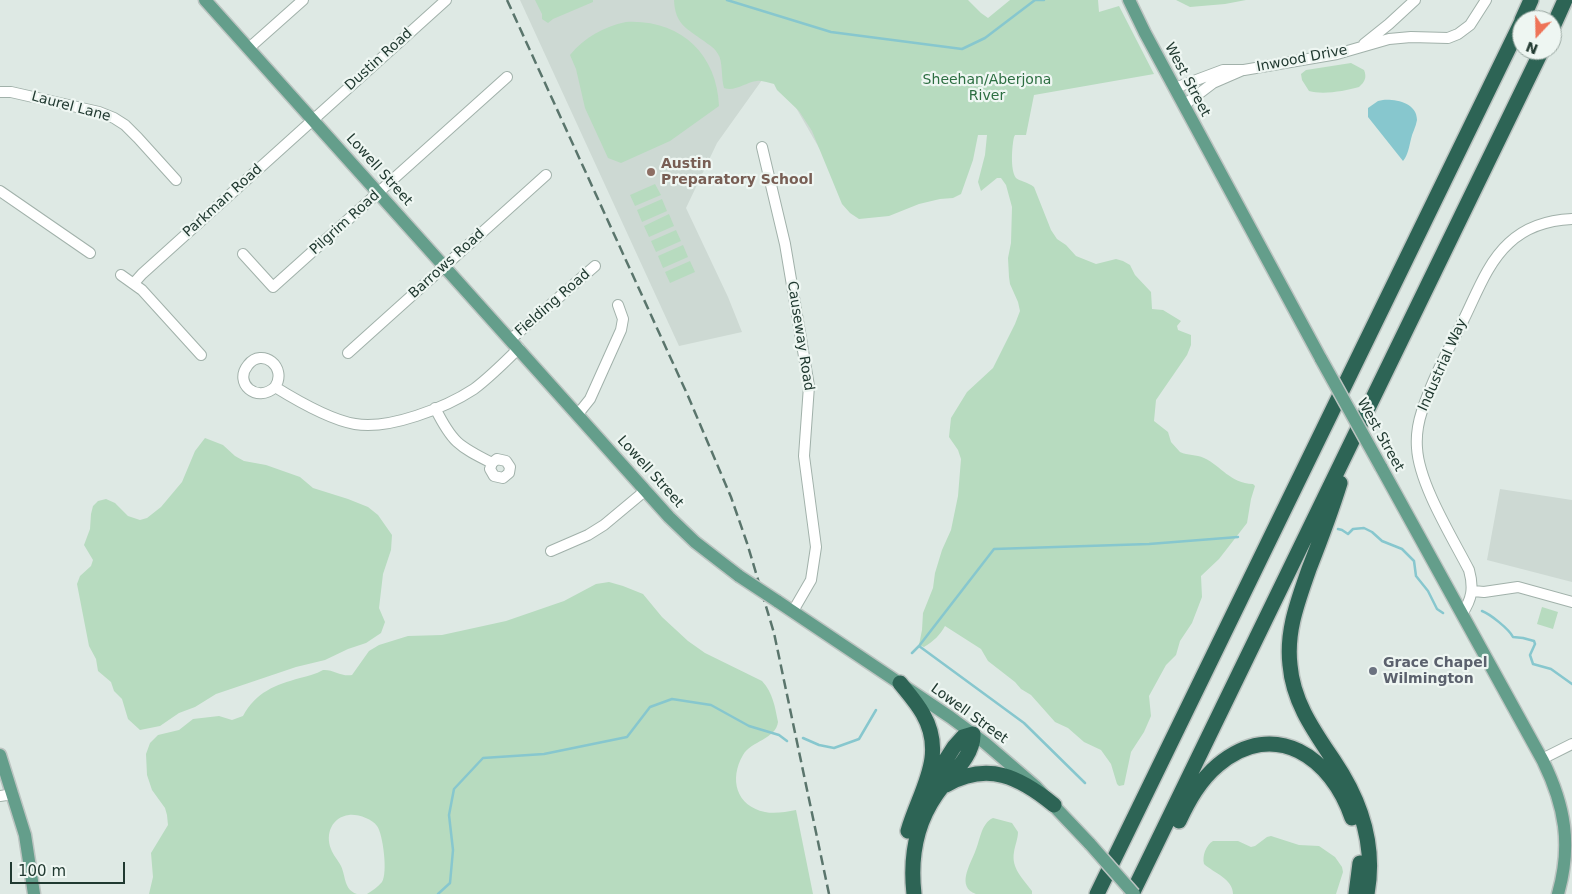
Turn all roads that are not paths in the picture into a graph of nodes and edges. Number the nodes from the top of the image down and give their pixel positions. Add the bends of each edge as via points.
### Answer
1 (205, 0) edge
2 (303, 0) edge
3 (446, 0) edge
4 (1130, 0) edge
5 (1415, 0) edge
6 (1486, 0) edge
7 (1512, 41) edge
8 (249, 48) junction
9 (1360, 48) junction
10 (1537, 60) edge
11 (1244, 70) junction
12 (507, 77) dead end
13 (1174, 88) junction
14 (1, 89) edge
15 (1184, 105) junction
16 (313, 120) junction
17 (762, 147) dead end
18 (546, 175) dead end
19 (176, 180) dead end
20 (0, 191) edge
21 (379, 193) junction
22 (1572, 220) edge
23 (90, 253) dead end
24 (243, 254) dead end
25 (445, 266) junction
26 (595, 266) dead end
27 (121, 275) dead end
28 (134, 283) junction
29 (618, 305) dead end
30 (515, 344) junction
31 (348, 353) dead end
32 (201, 354) dead end
33 (275, 388) dead end
34 (435, 408) junction
35 (578, 414) junction
36 (1351, 444) junction
37 (492, 463) dead end
38 (646, 490) junction
39 (551, 551) dead end
40 (1472, 591) junction
41 (1572, 602) edge
42 (793, 611) junction
43 (1462, 614) junction
44 (900, 683) junction
45 (973, 734) junction
46 (1572, 744) edge
47 (0, 755) edge
48 (1542, 759) junction
49 (939, 790) junction
50 (13, 794) junction
51 (0, 796) edge
52 (920, 800) junction
53 (1054, 805) junction
54 (1569, 868) edge
55 (1143, 871) junction
56 (1107, 874) junction
57 (34, 894) edge
58 (904, 894) edge
59 (914, 894) edge
60 (1092, 894) edge
61 (1098, 894) edge
62 (1133, 894) edge
63 (1356, 894) edge
64 (1367, 894) edge
65 (1558, 894) edge

1 - 8 main road, Lowell Street
2 - 8 street
3 - 16 street, Dustin Road
4 - 13 main road, West Street
5 - 9 street, Inwood Drive
6 - 9 street, Inwood Drive via 1472,23 1451,37 1404,37
7 - 56 highway
8 - 16 main road, Lowell Street
9 - 11 street, Inwood Drive
10 - 36 highway
11 - 13 street, Inwood Drive via 1223,70
11 - 15 street, Inwood Drive via 1213,83
12 - 21 street, Pilgrim Road
13 - 15 main road, West Street
14 - 19 street, Laurel Lane via 114,118 138,138
15 - 43 main road, West Street, bridge
16 - 21 main road, Lowell Street
16 - 28 street, Parkman Road
17 - 42 street, Causeway Road via 786,253 809,386 804,456 816,547 811,580
18 - 25 street, Barrows Road
20 - 23 street
21 - 24 street, Pilgrim Road via 273,287
21 - 25 main road, Lowell Street
22 - 40 street, Industrial Way via 1533,227 1499,253 1450,347 1419,420 1416,445 1421,469 1428,490 1469,570
25 - 30 main road, Lowell Street
25 - 31 street, Barrows Road
26 - 30 street, Fielding Road
27 - 28 street
28 - 32 street
29 - 35 street via 623,319 621,330 590,400
30 - 34 street, Fielding Road via 473,389
30 - 35 main road, Lowell Street
33 - 34 street, Fielding Road via 355,424 397,422
34 - 37 street via 455,441
35 - 38 main road, Lowell Street
36 - 55 highway
36 - 64 highway via 1334,504 1293,616 1289,650 1292,682 1300,705 1353,794 1362,817 1369,852
38 - 39 street via 596,530
38 - 42 main road, Lowell Street, bridge via 690,538 739,576
40 - 41 street via 1518,587
40 - 43 street via 1470,602
42 - 44 main road, Lowell Street
43 - 48 main road, West Street
44 - 45 main road, Lowell Street
44 - 52 highway via 922,711 933,743 931,769
45 - 49 highway via 968,753
45 - 52 highway via 963,737 954,747
45 - 53 main road, Lowell Street via 1008,761
46 - 48 street
47 - 50 main road
48 - 54 main road, West Street via 1565,820
49 - 53 highway via 958,778 991,773 1027,785
49 - 59 highway via 925,815 917,839 913,865
50 - 51 street
50 - 57 main road
52 - 58 highway via 906,841
53 - 62 main road, Lowell Street, bridge
54 - 65 main road, West Street
55 - 62 highway
55 - 63 highway via 1195,792 1217,766 1252,747 1281,745 1301,751 1318,762 1331,777 1349,809 1360,859
56 - 60 highway
56 - 61 highway

